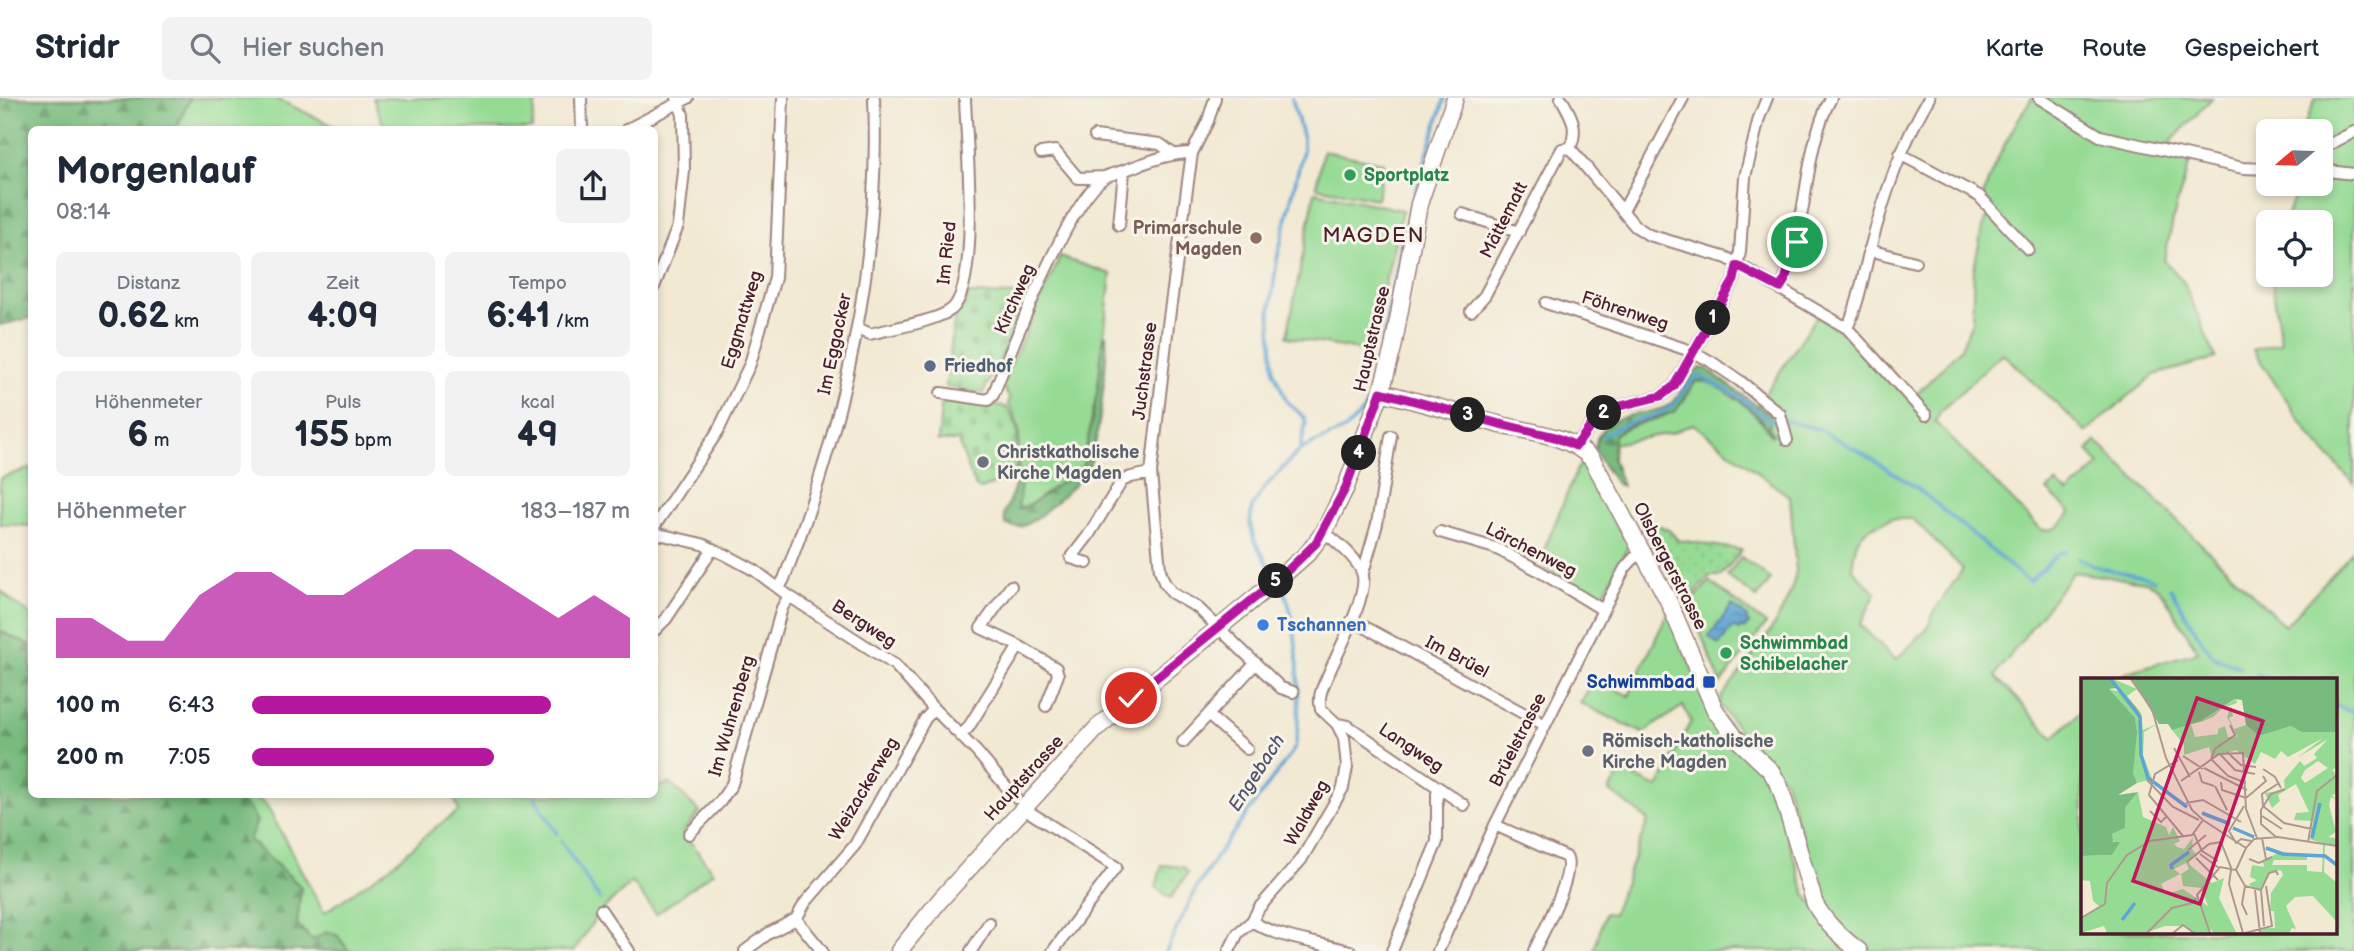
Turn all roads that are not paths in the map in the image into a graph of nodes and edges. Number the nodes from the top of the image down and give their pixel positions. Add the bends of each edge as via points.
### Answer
1 (582, 98) edge
2 (783, 98) edge
3 (874, 98) edge
4 (965, 98) edge
5 (1215, 98) edge
6 (1455, 98) edge
7 (1560, 98) edge
8 (1683, 98) edge
9 (1768, 98) edge
10 (1831, 98) edge
11 (1929, 98) edge
12 (2039, 98) edge
13 (681, 100) edge
14 (582, 126) edge
15 (633, 126) edge
16 (2354, 132) edge
17 (1095, 136) dead end
18 (2333, 142) edge
19 (1570, 148) junction
20 (1041, 153) dead end
21 (1172, 153) junction
22 (1192, 153) junction
23 (1900, 155) junction
24 (2256, 168) edge
25 (1124, 171) junction
26 (2333, 172) edge
27 (2354, 174) edge
28 (1106, 177) junction
29 (1623, 211) junction
30 (1462, 214) dead end
31 (1118, 225) dead end
32 (1519, 232) junction
33 (2028, 249) dead end
34 (1870, 250) junction
35 (1915, 262) dead end
36 (1737, 266) junction
37 (658, 277) edge
38 (1780, 288) junction
39 (1546, 303) dead end
40 (1471, 311) dead end
41 (858, 328) junction
42 (1847, 328) junction
43 (1694, 352) junction
44 (1381, 392) junction
45 (941, 393) dead end
46 (1926, 415) dead end
47 (1391, 436) dead end
48 (1787, 440) dead end
49 (1576, 446) junction
50 (1151, 474) junction
51 (658, 521) edge
52 (1324, 532) junction
53 (1440, 532) dead end
54 (658, 534) edge
55 (712, 550) junction
56 (1643, 553) junction
57 (1087, 563) dead end
58 (1363, 573) junction
59 (1011, 586) dead end
60 (779, 588) junction
61 (789, 596) junction
62 (1603, 610) junction
63 (1352, 620) junction
64 (658, 627) edge
65 (1219, 627) junction
66 (1019, 646) junction
67 (1256, 663) junction
68 (1293, 692) dead end
69 (1046, 706) dead end
70 (934, 709) junction
71 (1208, 715) junction
72 (1337, 724) junction
73 (1545, 725) junction
74 (961, 735) junction
75 (1183, 742) dead end
76 (1247, 749) dead end
77 (1439, 788) junction
78 (1019, 803) junction
79 (1464, 805) dead end
80 (1495, 824) junction
81 (689, 834) dead end
82 (601, 910) dead end
83 (796, 919) junction
84 (1252, 921) junction
85 (989, 923) dead end
86 (629, 951) edge
87 (745, 951) edge
88 (822, 951) edge
89 (899, 951) edge
90 (971, 951) edge
91 (1053, 951) edge
92 (1229, 951) edge
93 (1350, 951) edge
94 (1392, 951) edge
95 (1438, 951) edge
96 (1534, 951) edge
97 (1859, 951) edge

1 - 14 street
2 - 51 street, Eggmattweg via 775,278 750,364 718,431
3 - 41 street, Im Eggacker via 873,210
4 - 41 street, Im Ried via 970,242 963,291 951,309 931,318 870,334
5 - 22 street, Juchstrasse
6 - 44 main road, Hauptstrasse via 1419,204
7 - 19 street via 1573,118
8 - 29 street
9 - 36 street via 1748,164
10 - 38 street via 1815,140 1797,242
11 - 23 street
12 - 24 street via 2100,136
13 - 15 street
13 - 37 street via 684,171 678,226
16 - 18 street
17 - 21 street, Kirchweg via 1160,144
19 - 29 street
19 - 32 street, Mättematt via 1562,149
20 - 28 street, Kirchweg via 1055,151 1078,177
21 - 22 street, Kirchweg
21 - 25 street, Kirchweg
22 - 50 street, Juchstrasse
23 - 33 street via 1979,196
23 - 34 street
25 - 28 street, Kirchweg
25 - 31 street
26 - 27 street
28 - 45 street, Kirchweg via 1077,209 993,395 988,400
29 - 36 street via 1649,234 1727,258
30 - 32 street
32 - 40 street, Mättematt via 1485,295
34 - 35 street
34 - 42 street
36 - 38 street
36 - 43 street via 1734,280
38 - 42 street
39 - 43 street, Föhrenweg
41 - 60 street, Im Eggacker via 814,499
42 - 46 street
43 - 48 street, Föhrenweg via 1780,414
43 - 49 street via 1674,386 1661,396 1605,412
44 - 49 main road, Olsbergerstrasse
44 - 52 main road, Hauptstrasse
47 - 58 street, Waldweg via 1377,524
49 - 56 main road, Olsbergerstrasse via 1592,459
50 - 57 street via 1122,481 1071,558
50 - 65 street, Juchstrasse via 1164,582
52 - 58 street via 1346,549
52 - 65 main road, Hauptstrasse via 1308,553
53 - 62 street, Lärchenweg via 1495,548
54 - 55 street, Bergweg
55 - 60 street, Bergweg
55 - 64 street
56 - 62 street, Brüelstrasse via 1625,568
56 - 97 main road, Olsbergerstrasse via 1715,710 1780,787 1820,914
58 - 63 street, Waldweg
59 - 66 street via 981,628
60 - 61 street, Bergweg
61 - 70 street, Bergweg via 895,665
61 - 81 street, Im Wuhrenberg via 733,784
62 - 73 street, Brüelstrasse
63 - 72 street, Waldweg via 1319,694 1321,709
63 - 73 street, Im Brüel
65 - 67 street, Juchstrasse
65 - 78 main road, Hauptstrasse via 1098,727
66 - 69 street via 1057,670
66 - 74 street
67 - 68 street, Juchstrasse via 1281,688
67 - 71 street
70 - 74 street, Bergweg
70 - 83 street, Weizackerweg via 855,845
71 - 75 street
71 - 76 street
72 - 77 street, Langweg via 1348,726
72 - 84 street, Waldweg via 1347,756 1343,788 1301,860
73 - 80 street, Brüelstrasse
74 - 78 street, Bergweg
77 - 79 street, Langweg
77 - 94 street via 1437,842
78 - 89 main road, Hauptstrasse
78 - 91 street, Bergweg via 1116,867
80 - 95 street, Brüelstrasse
80 - 96 street via 1570,862
82 - 86 street
83 - 87 street, Weizackerweg
83 - 88 street
84 - 92 street, Waldweg via 1238,933
84 - 93 street via 1282,934
85 - 90 street

